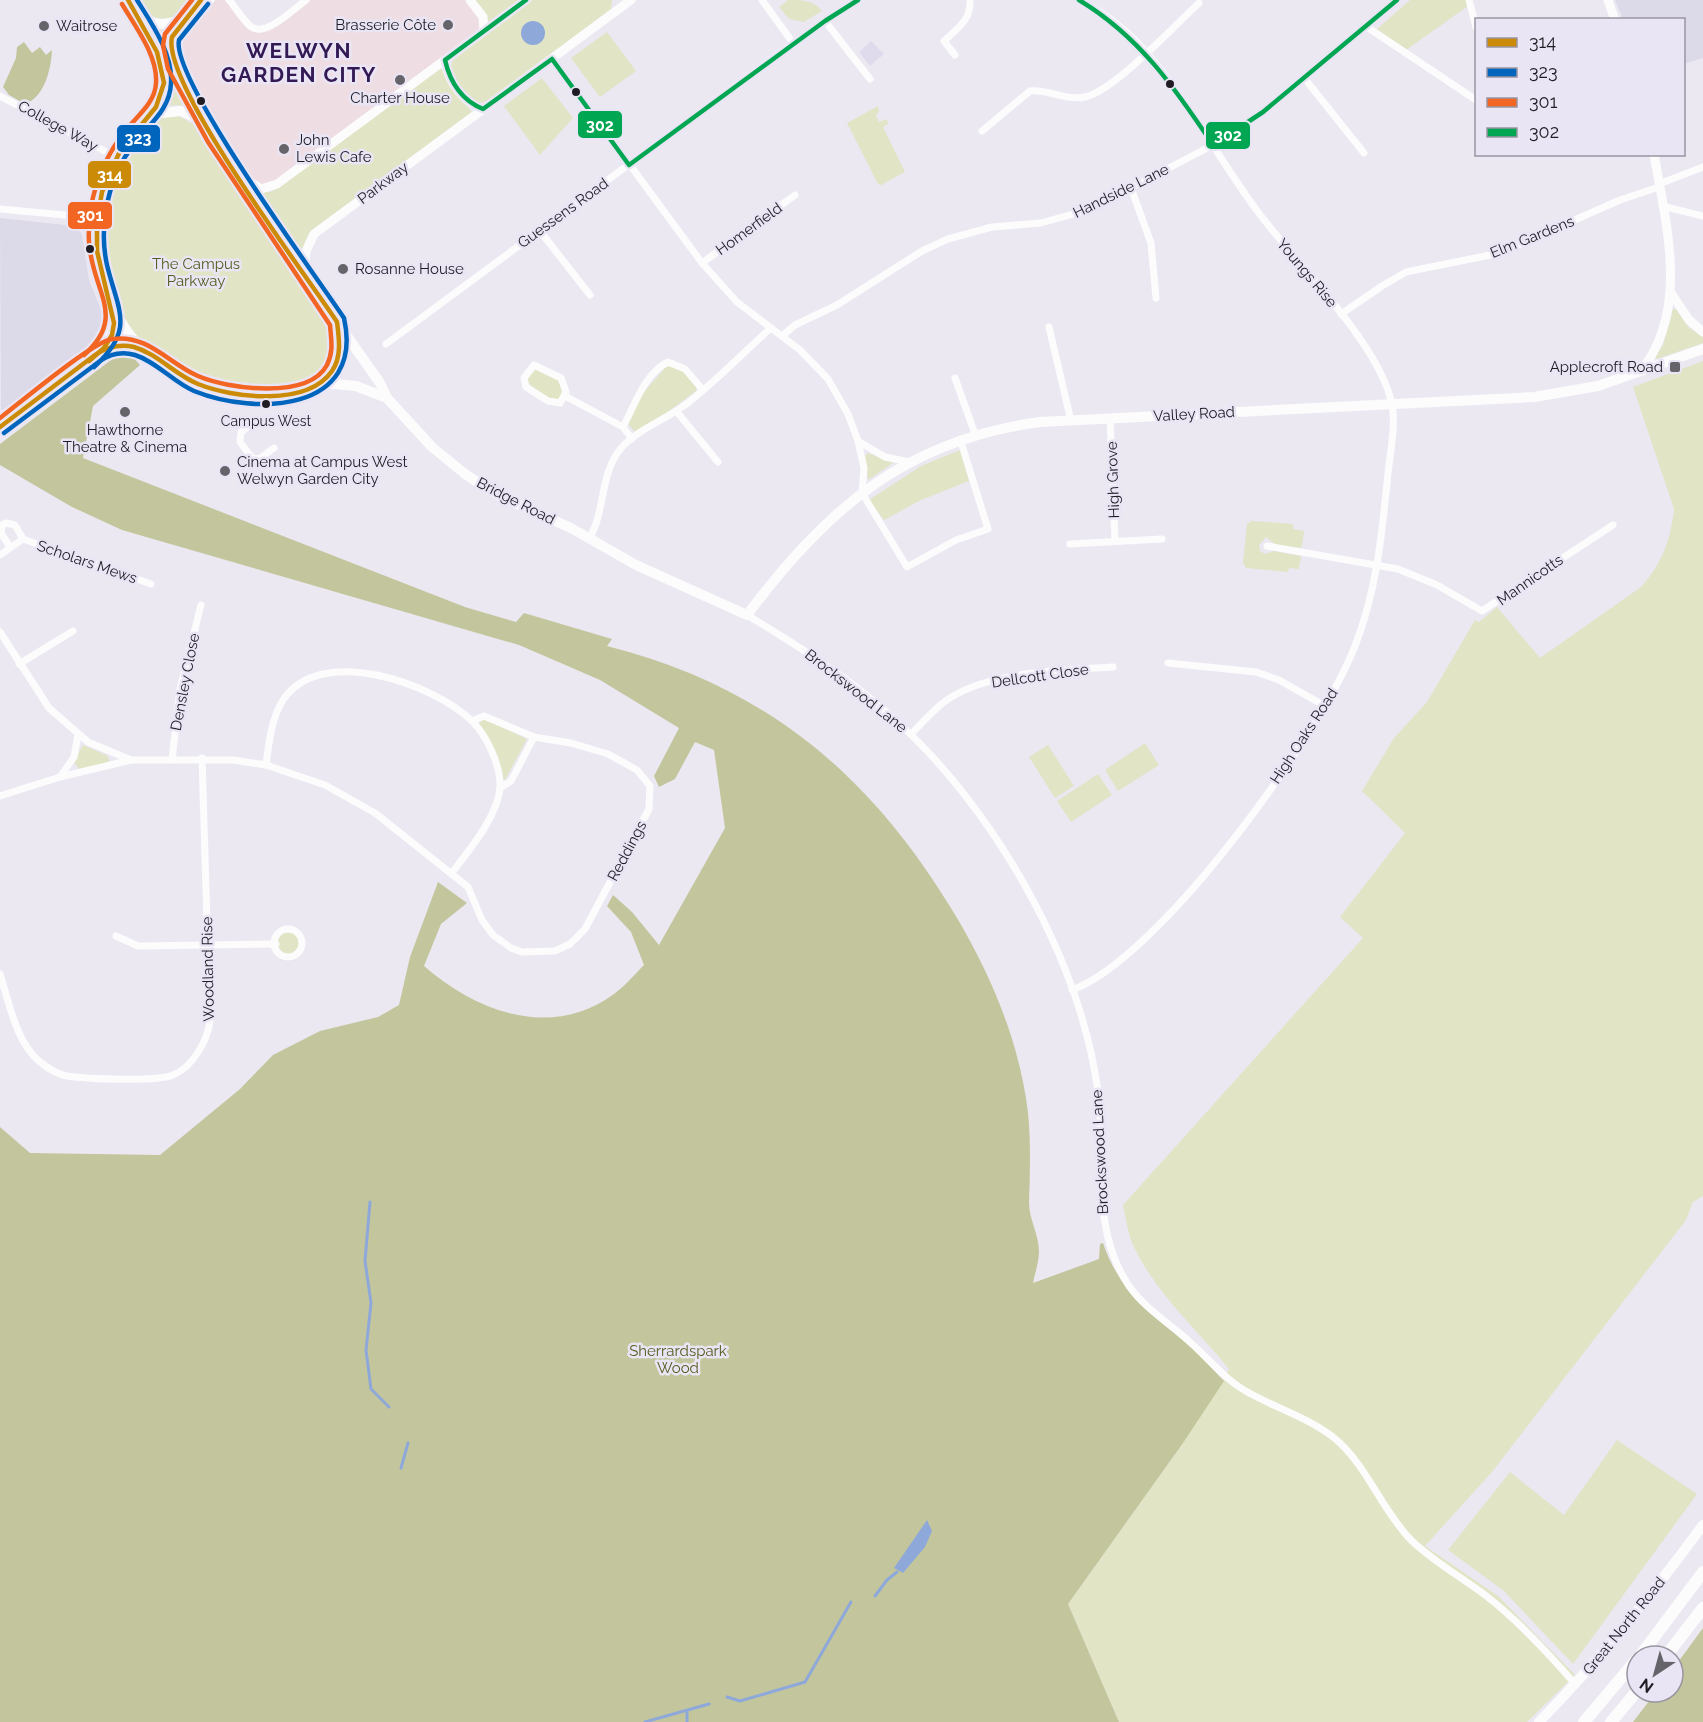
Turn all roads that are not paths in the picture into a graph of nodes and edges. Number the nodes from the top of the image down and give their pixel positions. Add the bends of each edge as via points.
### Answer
1 (128, 0) edge
2 (211, 0) edge
3 (229, 0) edge
4 (306, 0) edge
5 (470, 0) edge
6 (526, 0) edge
7 (616, 0) edge
8 (631, 0) edge
9 (762, 0) edge
10 (858, 0) edge
11 (970, 0) edge
12 (1079, 0) edge
13 (1397, 0) edge
14 (1469, 0) edge
15 (1608, 0) edge
16 (1199, 3) dead end
17 (199, 4) edge
18 (616, 11) junction
19 (135, 12) junction
20 (187, 16) junction
21 (1614, 18) edge
22 (825, 21) junction
23 (1475, 23) edge
24 (1367, 27) junction
25 (484, 31) junction
26 (794, 43) junction
27 (1146, 51) junction
28 (956, 55) dead end
29 (552, 58) junction
30 (445, 60) junction
31 (870, 79) dead end
32 (1305, 79) junction
33 (0, 96) edge
34 (1475, 99) edge
35 (483, 109) junction
36 (153, 114) junction
37 (205, 122) junction
38 (982, 131) dead end
39 (1213, 145) junction
40 (1364, 153) dead end
41 (1654, 156) edge
42 (116, 157) junction
43 (630, 165) junction
44 (1703, 167) edge
45 (240, 176) junction
46 (1659, 186) junction
47 (1131, 188) junction
48 (795, 195) dead end
49 (1662, 206) junction
50 (0, 209) edge
51 (1703, 216) edge
52 (97, 218) junction
53 (540, 231) junction
54 (702, 263) junction
55 (304, 271) junction
56 (1671, 293) junction
57 (590, 295) dead end
58 (1156, 298) dead end
59 (116, 314) junction
60 (1341, 315) junction
61 (337, 322) junction
62 (1049, 327) dead end
63 (771, 328) junction
64 (1703, 332) edge
65 (782, 336) junction
66 (386, 344) dead end
67 (106, 348) junction
68 (1703, 349) edge
69 (143, 351) junction
70 (1641, 371) junction
71 (956, 378) dead end
72 (323, 383) junction
73 (703, 390) junction
74 (565, 396) junction
75 (387, 398) junction
76 (1392, 405) junction
77 (676, 412) junction
78 (1110, 418) junction
79 (1071, 421) junction
80 (254, 422) dead end
81 (0, 427) edge
82 (623, 427) junction
83 (975, 434) junction
84 (632, 439) junction
85 (960, 439) junction
86 (858, 441) junction
87 (274, 448) dead end
88 (718, 462) dead end
89 (909, 462) junction
90 (862, 493) junction
91 (1613, 525) dead end
92 (589, 539) junction
93 (1162, 539) dead end
94 (23, 540) junction
95 (1115, 541) junction
96 (1070, 543) dead end
97 (1267, 546) dead end
98 (10, 547) junction
99 (0, 555) edge
100 (1378, 564) junction
101 (151, 584) dead end
102 (201, 605) dead end
103 (747, 615) junction
104 (73, 631) dead end
105 (0, 632) edge
106 (1168, 663) dead end
107 (19, 664) junction
108 (1113, 667) dead end
109 (1325, 706) junction
110 (472, 721) junction
111 (911, 734) junction
112 (78, 735) junction
113 (534, 737) junction
114 (202, 758) junction
115 (131, 760) junction
116 (172, 760) junction
117 (266, 765) junction
118 (60, 777) junction
119 (500, 788) junction
120 (0, 796) edge
121 (451, 874) junction
122 (116, 936) dead end
123 (208, 944) junction
124 (276, 944) junction
125 (0, 974) edge
126 (1072, 990) junction
127 (1703, 1525) edge
128 (1703, 1572) edge
129 (1703, 1608) edge
130 (1649, 1644) edge
131 (1675, 1644) edge
132 (1625, 1673) edge
133 (1576, 1685) junction
134 (1627, 1704) edge
135 (1539, 1722) edge
136 (1584, 1722) edge
137 (1611, 1722) edge

1 - 19 main road
2 - 17 street
3 - 4 street via 258,30 267,29
5 - 25 street via 483,17
6 - 25 street
7 - 18 street
8 - 18 street, Parkway
9 - 26 street
10 - 22 street, Guessens Road
11 - 28 street via 966,20 944,41
12 - 27 street via 1112,20
13 - 24 street, Handside Lane
14 - 23 street
15 - 21 street
16 - 27 street
17 - 20 main road
18 - 29 street, Parkway
19 - 20 main road via 156,25
19 - 36 main road via 164,75 161,98
20 - 37 main road, Bridge Road via 172,36 171,53 180,80
22 - 26 street, Guessens Road
22 - 31 street
24 - 32 street, Handside Lane
24 - 34 street
25 - 30 street
26 - 43 street, Guessens Road
27 - 38 street via 1095,93 1075,98 1030,91
27 - 39 street
29 - 35 street, Parkway
29 - 43 street
30 - 35 street via 449,77 467,102
30 - 45 street via 277,184 261,189
32 - 39 street, Handside Lane
32 - 40 street
33 - 42 street, College Way
35 - 55 street, Parkway via 314,234 306,250
36 - 37 main road via 181,111
36 - 42 main road via 134,131
37 - 45 main road, Bridge Road
39 - 47 street, Handside Lane
39 - 60 street, Youngs Rise via 1258,212
41 - 46 street
42 - 52 main road via 104,185
43 - 53 street, Guessens Road
43 - 54 street
44 - 46 street, Elm Gardens
45 - 55 main road, Bridge Road
46 - 49 street
46 - 60 street, Elm Gardens via 1500,253 1406,272
47 - 58 street via 1151,243
47 - 65 street, Handside Lane via 1056,220 992,227 948,239
48 - 54 street, Homerfield
49 - 51 street
49 - 56 street
50 - 52 street
52 - 59 main road via 99,267
53 - 57 street
53 - 66 street, Guessens Road
54 - 63 street via 737,302
55 - 61 main road, Bridge Road
56 - 64 street via 1689,320
56 - 70 street via 1665,327
59 - 67 street
59 - 69 main road
60 - 76 street, Youngs Rise via 1376,367
61 - 72 main road via 342,340 340,357
61 - 75 main road, Bridge Road
62 - 79 street
63 - 65 street
63 - 73 street
65 - 86 street via 828,379
67 - 69 street via 127,345
67 - 81 street
68 - 70 main road, Valley Road
69 - 72 main road via 181,376 228,393 283,394
70 - 76 main road, Valley Road via 1569,393
71 - 83 street
72 - 75 main road via 356,386
73 - 77 street
73 - 82 street via 685,369 668,362 647,382
74 - 74 street via 556,404 531,392 524,382 529,370 537,366 561,378
74 - 82 street
75 - 92 main road, Bridge Road via 432,447 465,474 499,496
76 - 78 main road, Valley Road
76 - 100 street, High Oaks Road
77 - 84 street
77 - 88 street
78 - 79 main road, Valley Road
78 - 95 street, High Grove
79 - 83 main road, Valley Road
80 - 87 street via 241,432 240,442 252,458 259,459
82 - 84 street
83 - 85 main road, Valley Road
84 - 92 street via 614,459
85 - 89 main road, Valley Road
85 - 90 street via 988,529 956,540 907,567
86 - 89 street via 885,458
86 - 90 street via 864,468
89 - 90 main road, Valley Road
90 - 103 main road, Valley Road via 803,546
91 - 100 street, Mannicotts via 1482,611 1437,585
92 - 103 main road, Bridge Road via 636,565
93 - 95 street, High Grove
94 - 98 street, Scholars Mews
94 - 98 street, Scholars Mews via 15,525 2,525 1,533
94 - 101 street, Scholars Mews
95 - 96 street, High Grove
97 - 100 street
98 - 99 street, Scholars Mews
100 - 109 street, High Oaks Road via 1360,633
102 - 116 street, Densley Close via 180,689
103 - 111 street, Brockswood Lane via 844,678
104 - 107 street
105 - 107 street
106 - 109 street via 1262,673
107 - 112 street via 49,708
108 - 111 street, Dellcott Close via 1010,678 971,688 944,702
109 - 126 street, High Oaks Road via 1263,799 1199,880 1130,952 1092,981
110 - 113 street, Reddings via 484,716
110 - 117 street via 435,697 377,675 354,671 316,676 291,690 283,700 273,725
110 - 119 street via 491,752
111 - 126 street, Brockswood Lane via 965,798 1013,869
112 - 115 street via 94,746
112 - 118 street via 74,757
113 - 119 street via 511,781
113 - 121 street, Reddings via 571,742 608,754 637,770 650,786 649,809 591,920 579,936 561,948 547,953 522,952 493,935 468,887
114 - 116 street, Reddings
114 - 117 street, Reddings
114 - 123 street, Woodland Rise
115 - 116 street, Reddings
115 - 118 street
117 - 121 street, Reddings via 351,798
118 - 120 street
119 - 121 street via 484,829
122 - 123 street via 138,946
123 - 124 street
123 - 125 street, Woodland Rise via 209,1031 187,1065 171,1076 78,1077 44,1066 26,1047
124 - 124 street via 279,932 291,928 298,935 300,948 293,958 286,958 280,955
126 - 133 street, Brockswood Lane via 1086,1032 1098,1095 1102,1204 1110,1248 1130,1287 1221,1373 1247,1392 1311,1421 1337,1440 1389,1515 1412,1540 1493,1602
127 - 133 main road, Great North Road
128 - 130 highway
129 - 131 highway
132 - 136 highway
133 - 135 main road, Great North Road
134 - 137 highway

